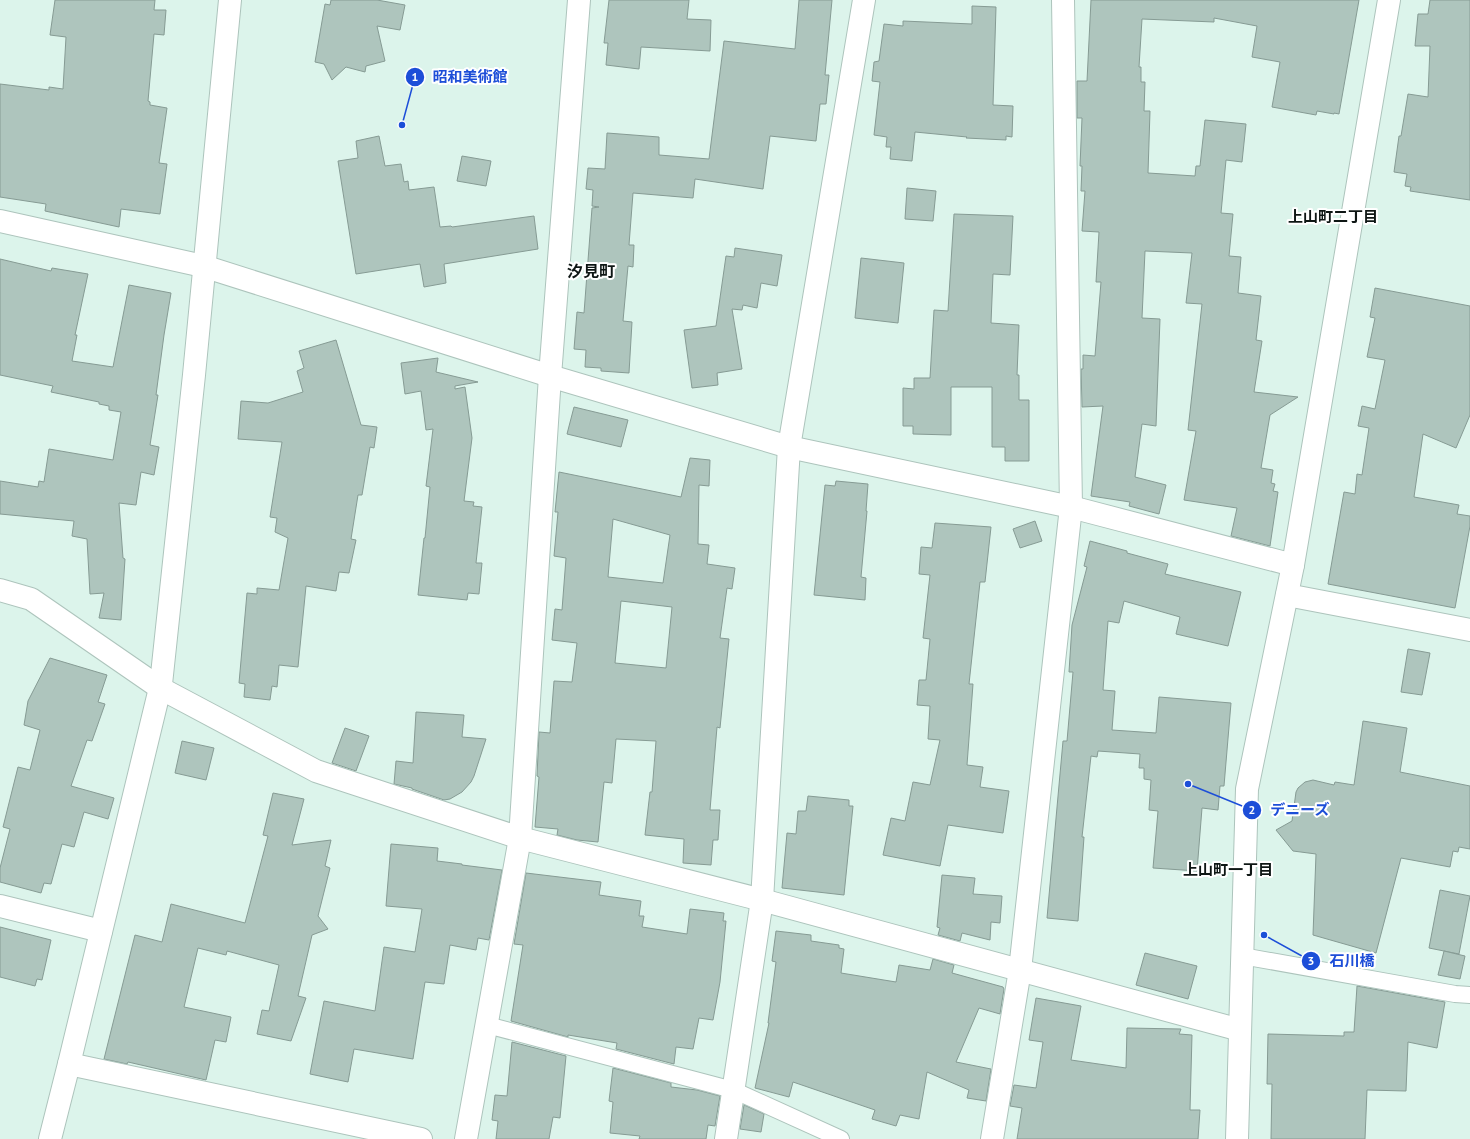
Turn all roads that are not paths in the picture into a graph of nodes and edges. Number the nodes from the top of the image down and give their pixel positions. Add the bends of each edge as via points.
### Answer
1 (230, 0) edge
2 (579, 0) edge
3 (864, 0) edge
4 (1063, 0) edge
5 (1389, 0) edge
6 (0, 221) edge
7 (203, 266) junction
8 (550, 376) junction
9 (789, 447) junction
10 (1071, 508) junction
11 (1293, 565) junction
12 (0, 590) edge
13 (1287, 595) junction
14 (1470, 630) edge
15 (160, 688) junction
16 (520, 838) junction
17 (762, 900) junction
18 (0, 906) edge
19 (101, 931) junction
20 (1242, 956) junction
21 (1020, 970) junction
22 (1470, 995) edge
23 (487, 1025) junction
24 (1240, 1030) junction
25 (69, 1064) junction
26 (733, 1090) junction
27 (50, 1139) edge
28 (421, 1139) edge
29 (466, 1139) edge
30 (726, 1139) edge
31 (841, 1139) edge
32 (992, 1139) edge
33 (1237, 1139) edge

1 - 7 street
2 - 8 street
3 - 9 street
4 - 10 street
5 - 11 street
6 - 7 street
7 - 8 street
7 - 15 street
8 - 9 street
8 - 16 street
9 - 10 street
9 - 17 street
10 - 11 street
10 - 21 street
11 - 13 street
12 - 15 street via 31,599
13 - 14 street
13 - 20 street via 1247,789
15 - 16 street via 316,771
15 - 19 street
16 - 17 street
16 - 23 street
17 - 21 street
17 - 26 street
18 - 19 street
19 - 25 street
20 - 22 lane
20 - 24 street
21 - 24 street
21 - 32 street
23 - 26 lane
23 - 29 street
24 - 33 street
25 - 27 street
25 - 28 street
26 - 30 street
26 - 31 lane

